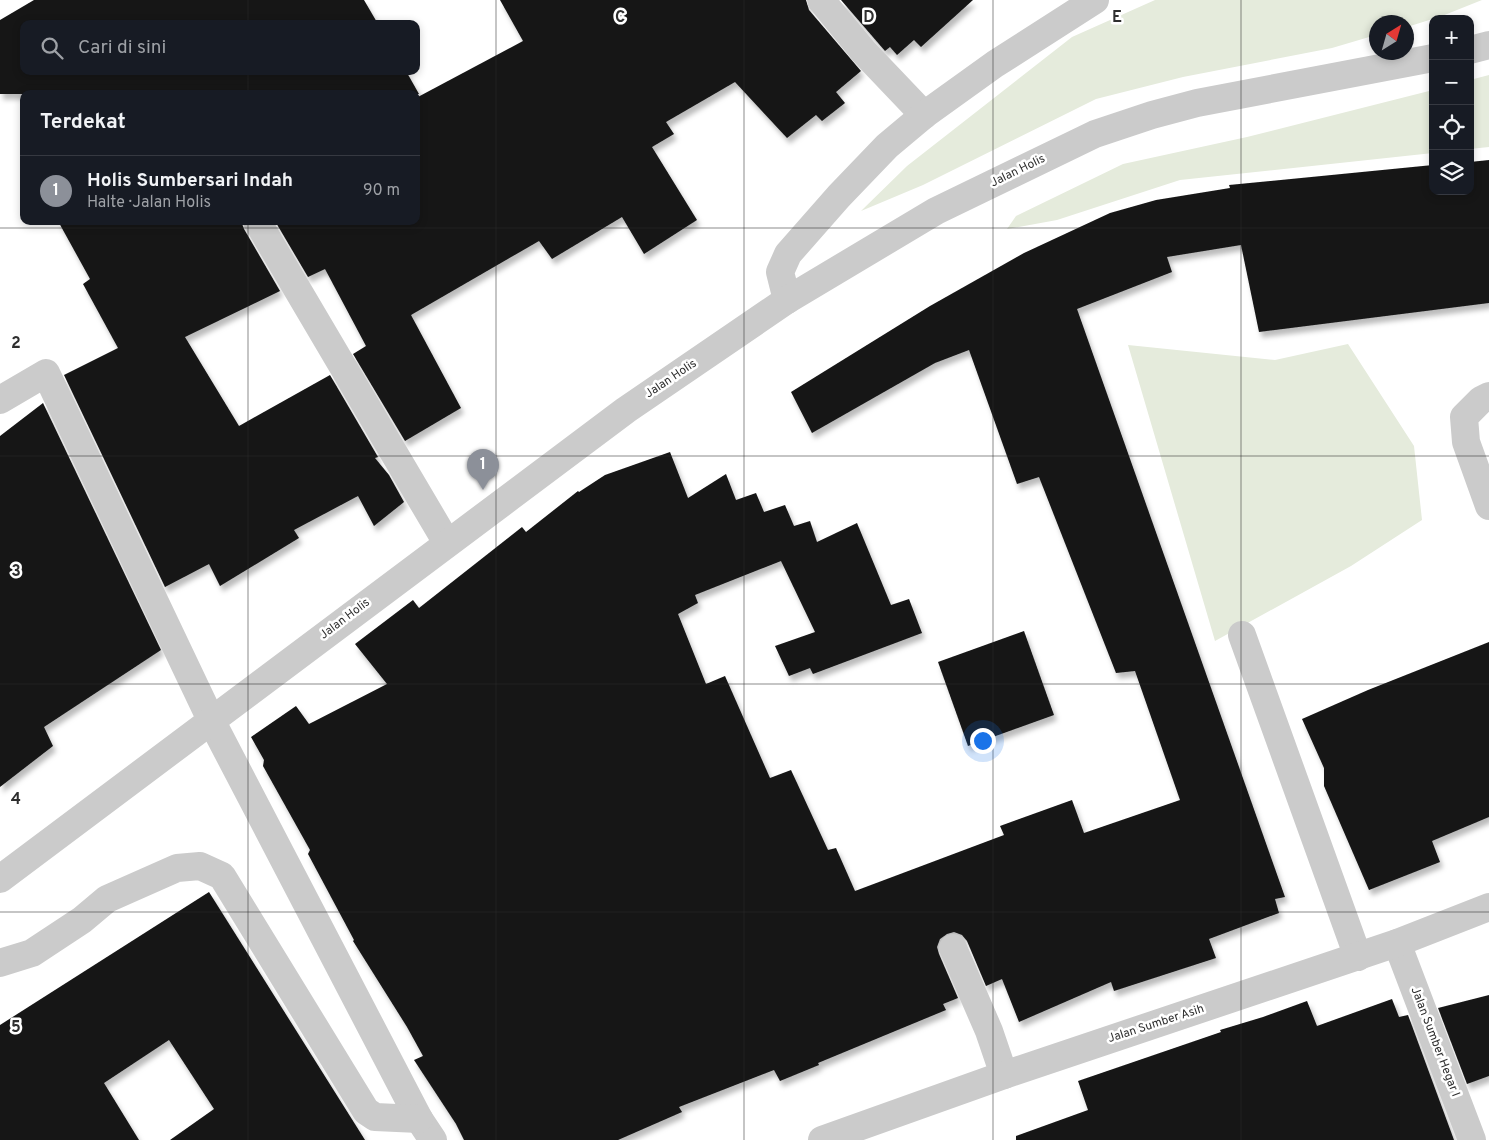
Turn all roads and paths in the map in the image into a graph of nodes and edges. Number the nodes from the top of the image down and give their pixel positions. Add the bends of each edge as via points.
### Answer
1 (821, 0) edge
2 (1094, 0) edge
3 (1057, 10) edge
4 (1489, 45) edge
5 (1474, 49) edge
6 (1429, 59) edge
7 (924, 115) junction
8 (259, 225) edge
9 (787, 300) junction
10 (1489, 396) edge
11 (0, 400) edge
12 (1489, 506) edge
13 (447, 543) junction
14 (1242, 635) dead end
15 (211, 720) junction
16 (0, 879) edge
17 (1489, 907) edge
18 (1398, 943) junction
19 (953, 948) dead end
20 (1358, 957) junction
21 (0, 962) edge
22 (1004, 1075) junction
23 (426, 1130) edge
24 (822, 1140) edge
25 (1472, 1140) edge

1 - 7 street via 864,52
2 - 3 street
3 - 7 street via 995,64
4 - 5 street
6 - 9 street, Jalan Holis via 1197,103 1095,134 936,211
7 - 9 street via 880,154 788,254 780,272
8 - 13 street
9 - 13 street, Jalan Holis via 626,410
10 - 12 street via 1464,417 1466,442
11 - 15 street via 46,373
13 - 15 street, Jalan Holis
14 - 20 street
15 - 16 street, Jalan Holis
15 - 23 street
17 - 18 street, Jalan Sumber Asih
18 - 20 street, Jalan Sumber Asih
18 - 25 street, Jalan Sumber Hegar I
19 - 22 street
20 - 22 street, Jalan Sumber Asih
21 - 23 street via 32,953 107,899 177,868 200,866 222,876 366,1111
22 - 24 street, Jalan Sumber Asih

